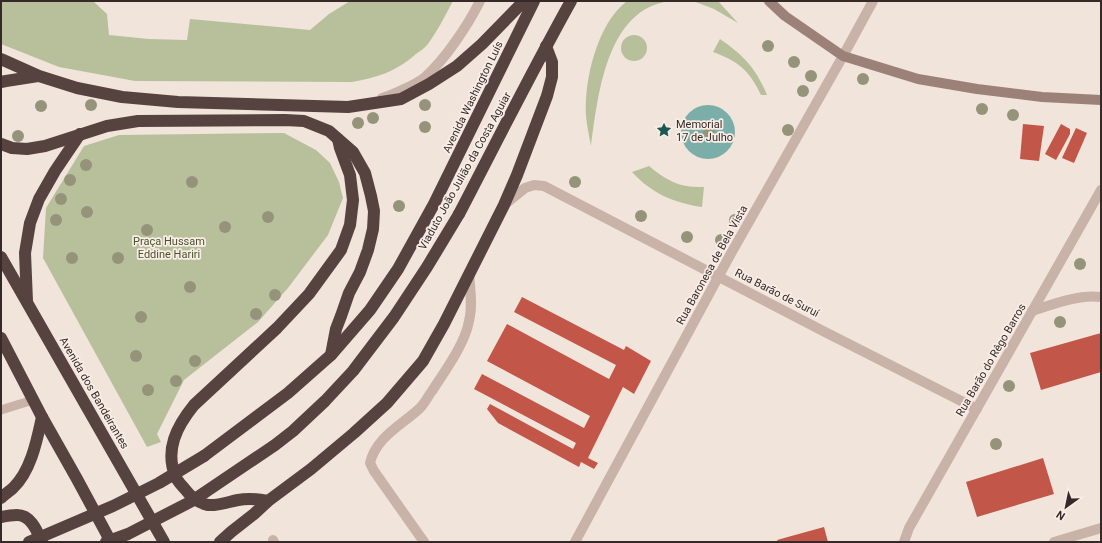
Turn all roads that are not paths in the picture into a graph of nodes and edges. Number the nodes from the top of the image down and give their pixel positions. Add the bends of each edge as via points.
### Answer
1 (480, 1) edge
2 (524, 1) edge
3 (534, 1) edge
4 (571, 1) edge
5 (769, 1) edge
6 (873, 1) edge
7 (546, 46) junction
8 (843, 56) junction
9 (1, 59) edge
10 (39, 76) junction
11 (1, 82) edge
12 (1101, 100) edge
13 (348, 107) junction
14 (80, 134) junction
15 (338, 139) junction
16 (1, 144) edge
17 (1101, 190) edge
18 (434, 204) joint
19 (504, 205) junction
20 (1, 257) edge
21 (469, 273) junction
22 (719, 276) junction
23 (1101, 297) edge
24 (27, 303) junction
25 (1032, 311) junction
26 (1, 338) edge
27 (331, 356) junction
28 (33, 400) junction
29 (977, 408) junction
30 (1, 410) edge
31 (42, 418) junction
32 (1, 498) edge
33 (268, 500) junction
34 (1, 517) edge
35 (1101, 528) edge
36 (30, 542) edge
37 (42, 542) edge
38 (106, 542) edge
39 (111, 542) edge
40 (164, 542) edge
41 (220, 542) edge
42 (424, 542) edge
43 (575, 542) edge
44 (904, 542) edge
45 (1054, 542) edge

1 - 13 street via 444,57 423,78 391,96
2 - 13 highway via 457,66 429,84 401,99
3 - 18 highway, Avenida Washington Luís
4 - 7 highway
5 - 8 street via 785,16
6 - 8 street, Rua Baronesa de Bela Vista
7 - 19 highway via 552,62 552,77 547,96
7 - 38 highway, Viaduto João Julião da Costa Aguiar, bridge via 459,214 394,316 353,371 293,431 275,445 192,501 128,534
8 - 12 street via 918,78 977,89
8 - 22 street, Rua Baronesa de Bela Vista
9 - 10 highway
10 - 11 highway
10 - 13 highway via 77,88 122,97 178,102
14 - 15 highway via 138,121 285,120 304,121 329,131
14 - 16 highway via 45,146 27,149
14 - 24 highway via 39,199 30,223 25,253
15 - 27 highway via 354,152 365,173 374,211 368,250 336,329
15 - 33 highway via 350,175 353,200 350,225 340,250 309,294 277,328 194,405 184,417 172,444 172,460 177,478 188,494 198,501 215,505 250,498
17 - 25 street, Rua Barão do Rêgo Barros
18 - 27 highway, Viaduto João Julião da Costa Aguiar via 398,269 370,310
19 - 21 highway
19 - 22 street, Rua Barão de Suruí via 525,188 534,185 544,186
20 - 24 highway, Avenida dos Bandeirantes
21 - 33 highway via 423,361 387,403 311,469
21 - 42 street via 470,321 465,337 421,407 383,439 372,454 370,463
22 - 29 street, Rua Barão de Suruí
22 - 43 street, Rua Baronesa de Bela Vista
23 - 25 street via 1058,302
24 - 40 highway, Avenida dos Bandeirantes
25 - 29 street, Rua Barão do Rêgo Barros
26 - 28 highway
27 - 36 highway, Viaduto João Julião da Costa Aguiar, bridge via 288,393 204,456 160,483
28 - 30 lane
28 - 31 highway
29 - 44 street, Rua Barão do Rêgo Barros via 909,528
31 - 32 highway via 33,453 24,473 14,487
31 - 39 highway
33 - 41 highway
34 - 37 highway via 18,515 27,518
35 - 45 street

